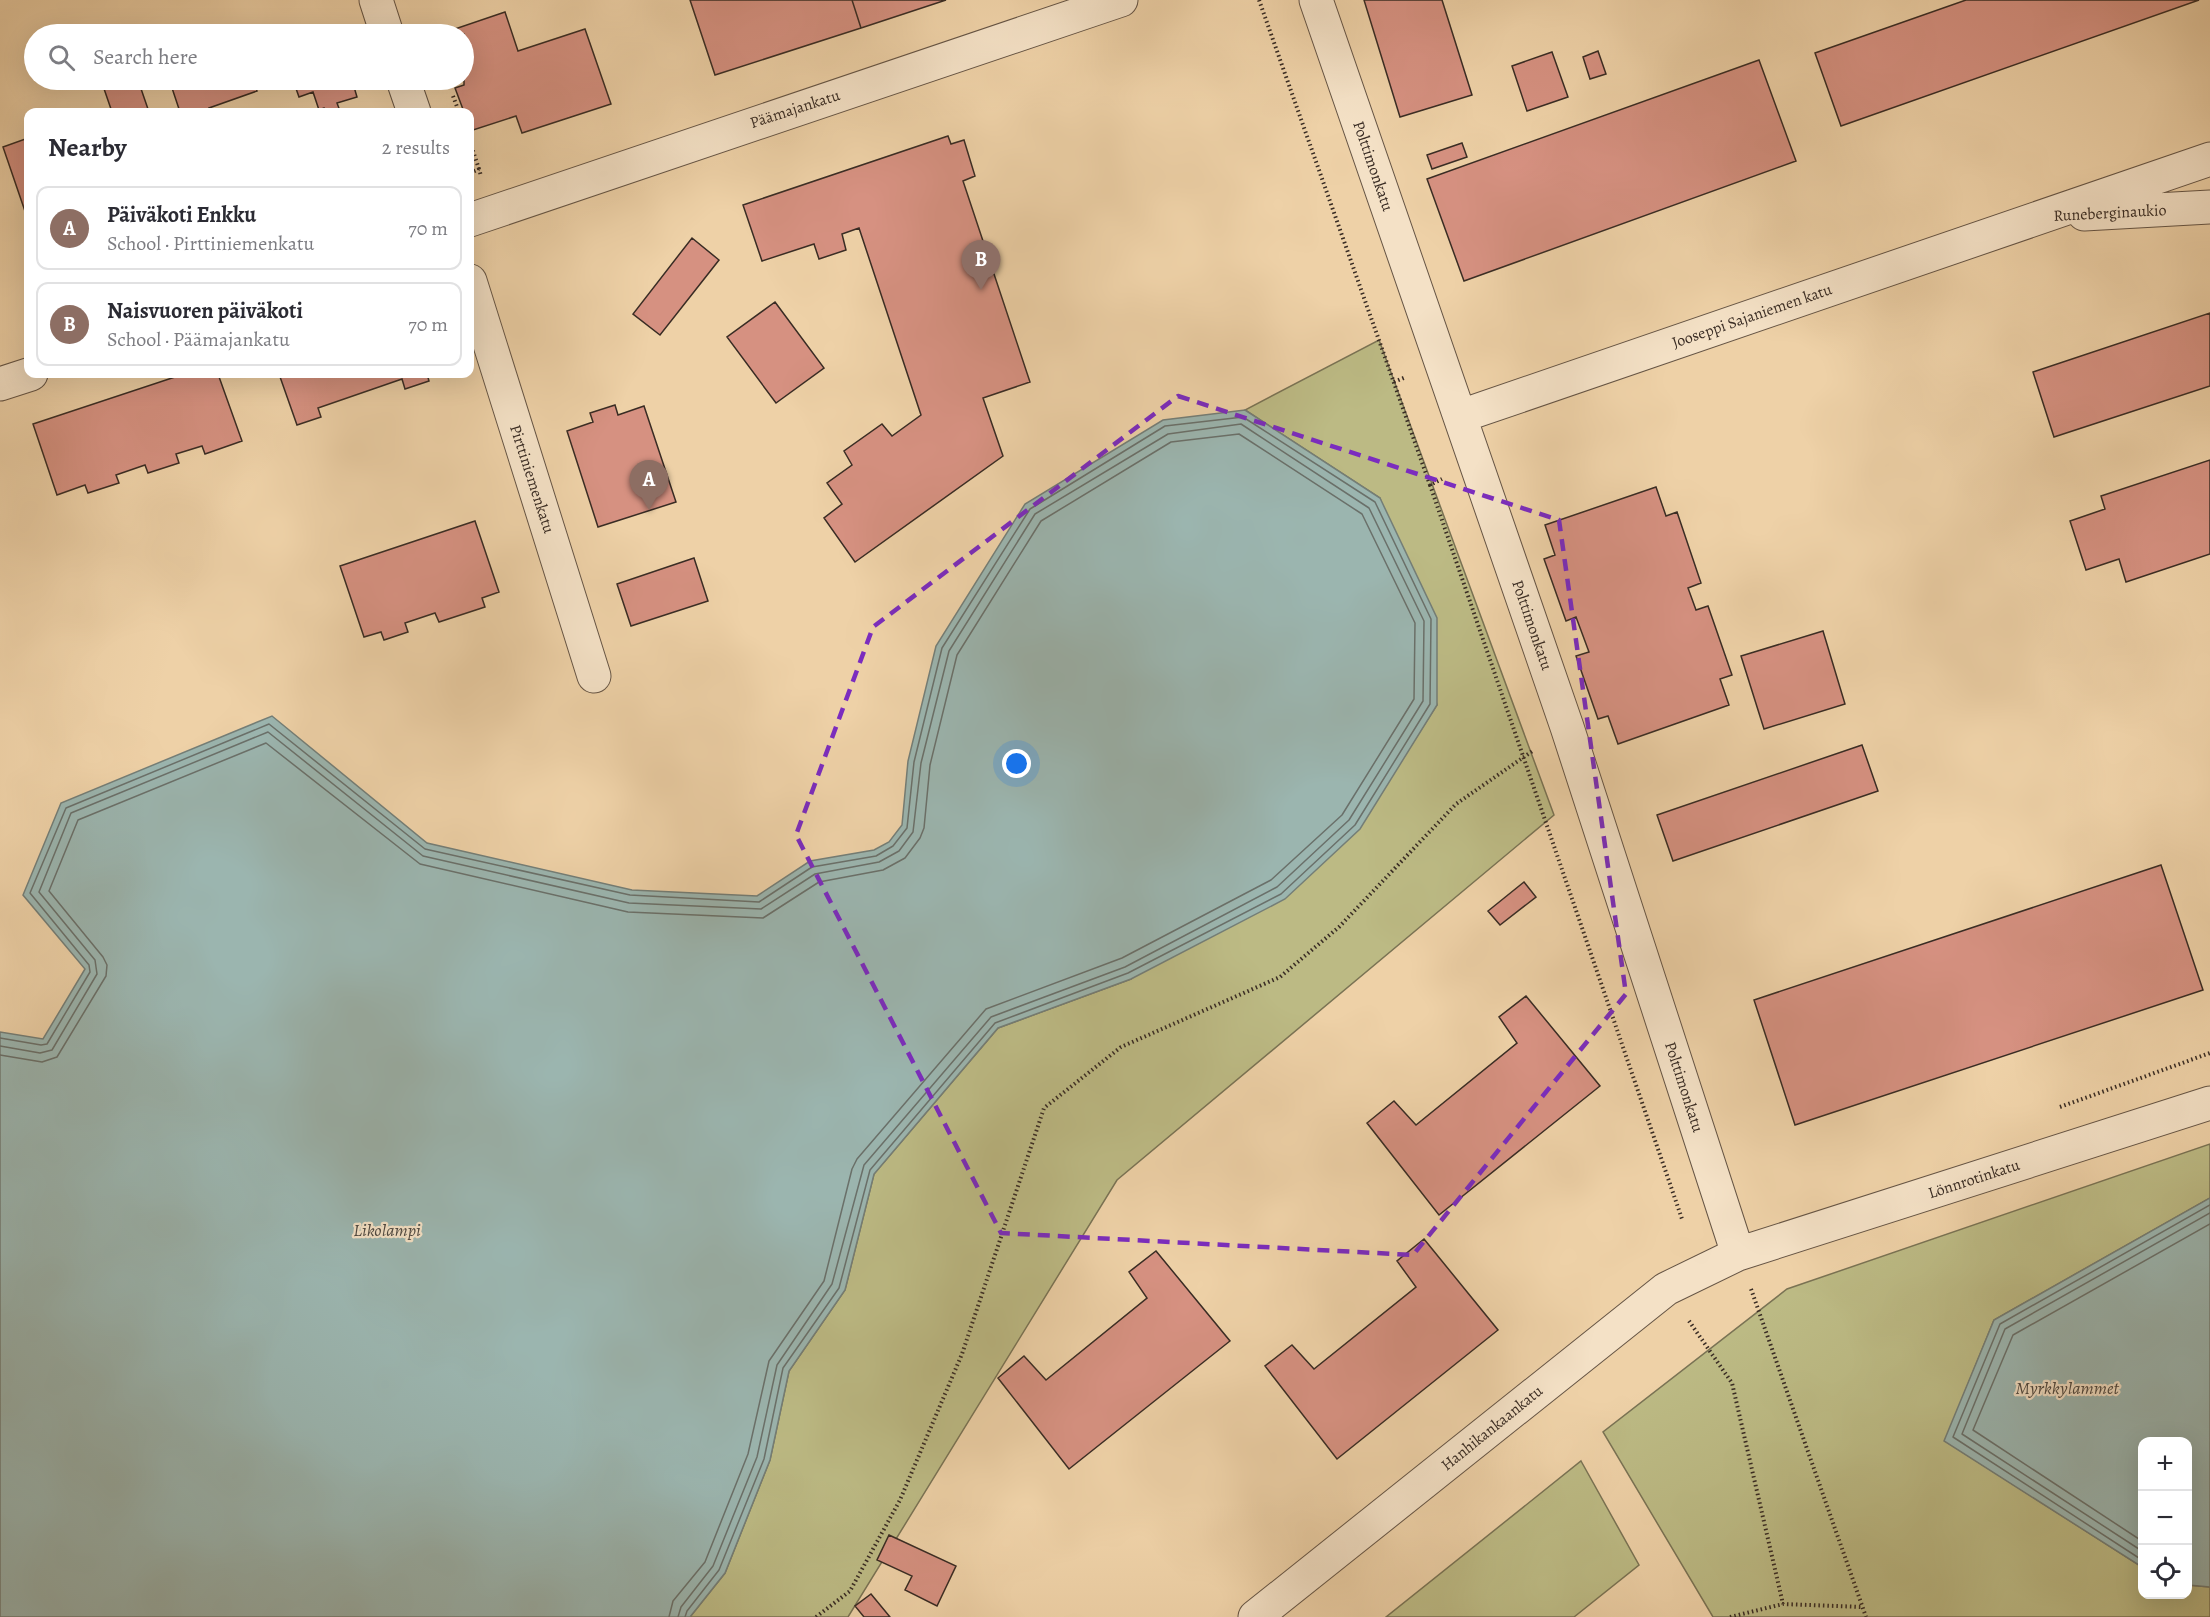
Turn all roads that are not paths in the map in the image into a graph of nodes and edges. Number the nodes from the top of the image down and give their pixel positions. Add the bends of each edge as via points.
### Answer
1 (376, 0) edge
2 (1121, 0) edge
3 (1316, 0) edge
4 (384, 24) edge
5 (406, 90) edge
6 (413, 108) edge
7 (2210, 159) edge
8 (2210, 207) edge
9 (2043, 216) junction
10 (474, 219) edge
11 (474, 294) edge
12 (24, 376) edge
13 (0, 384) edge
14 (1461, 416) junction
15 (594, 676) dead end
16 (2210, 1103) edge
17 (1738, 1254) junction
18 (1255, 1617) edge

1 - 4 street
2 - 10 street, Päämajankatu
3 - 14 street, Polttimonkatu
5 - 6 street
7 - 9 street, Runeberginaukio
8 - 9 street, Runeberginaukio
9 - 14 street, Jooseppi Sajaniemen katu
11 - 15 street, Pirttiniemenkatu
12 - 13 street
14 - 17 street, Polttimonkatu via 1567,727
16 - 17 street, Lönnrotinkatu
17 - 18 street, Hanhikankaankatu via 1666,1288

